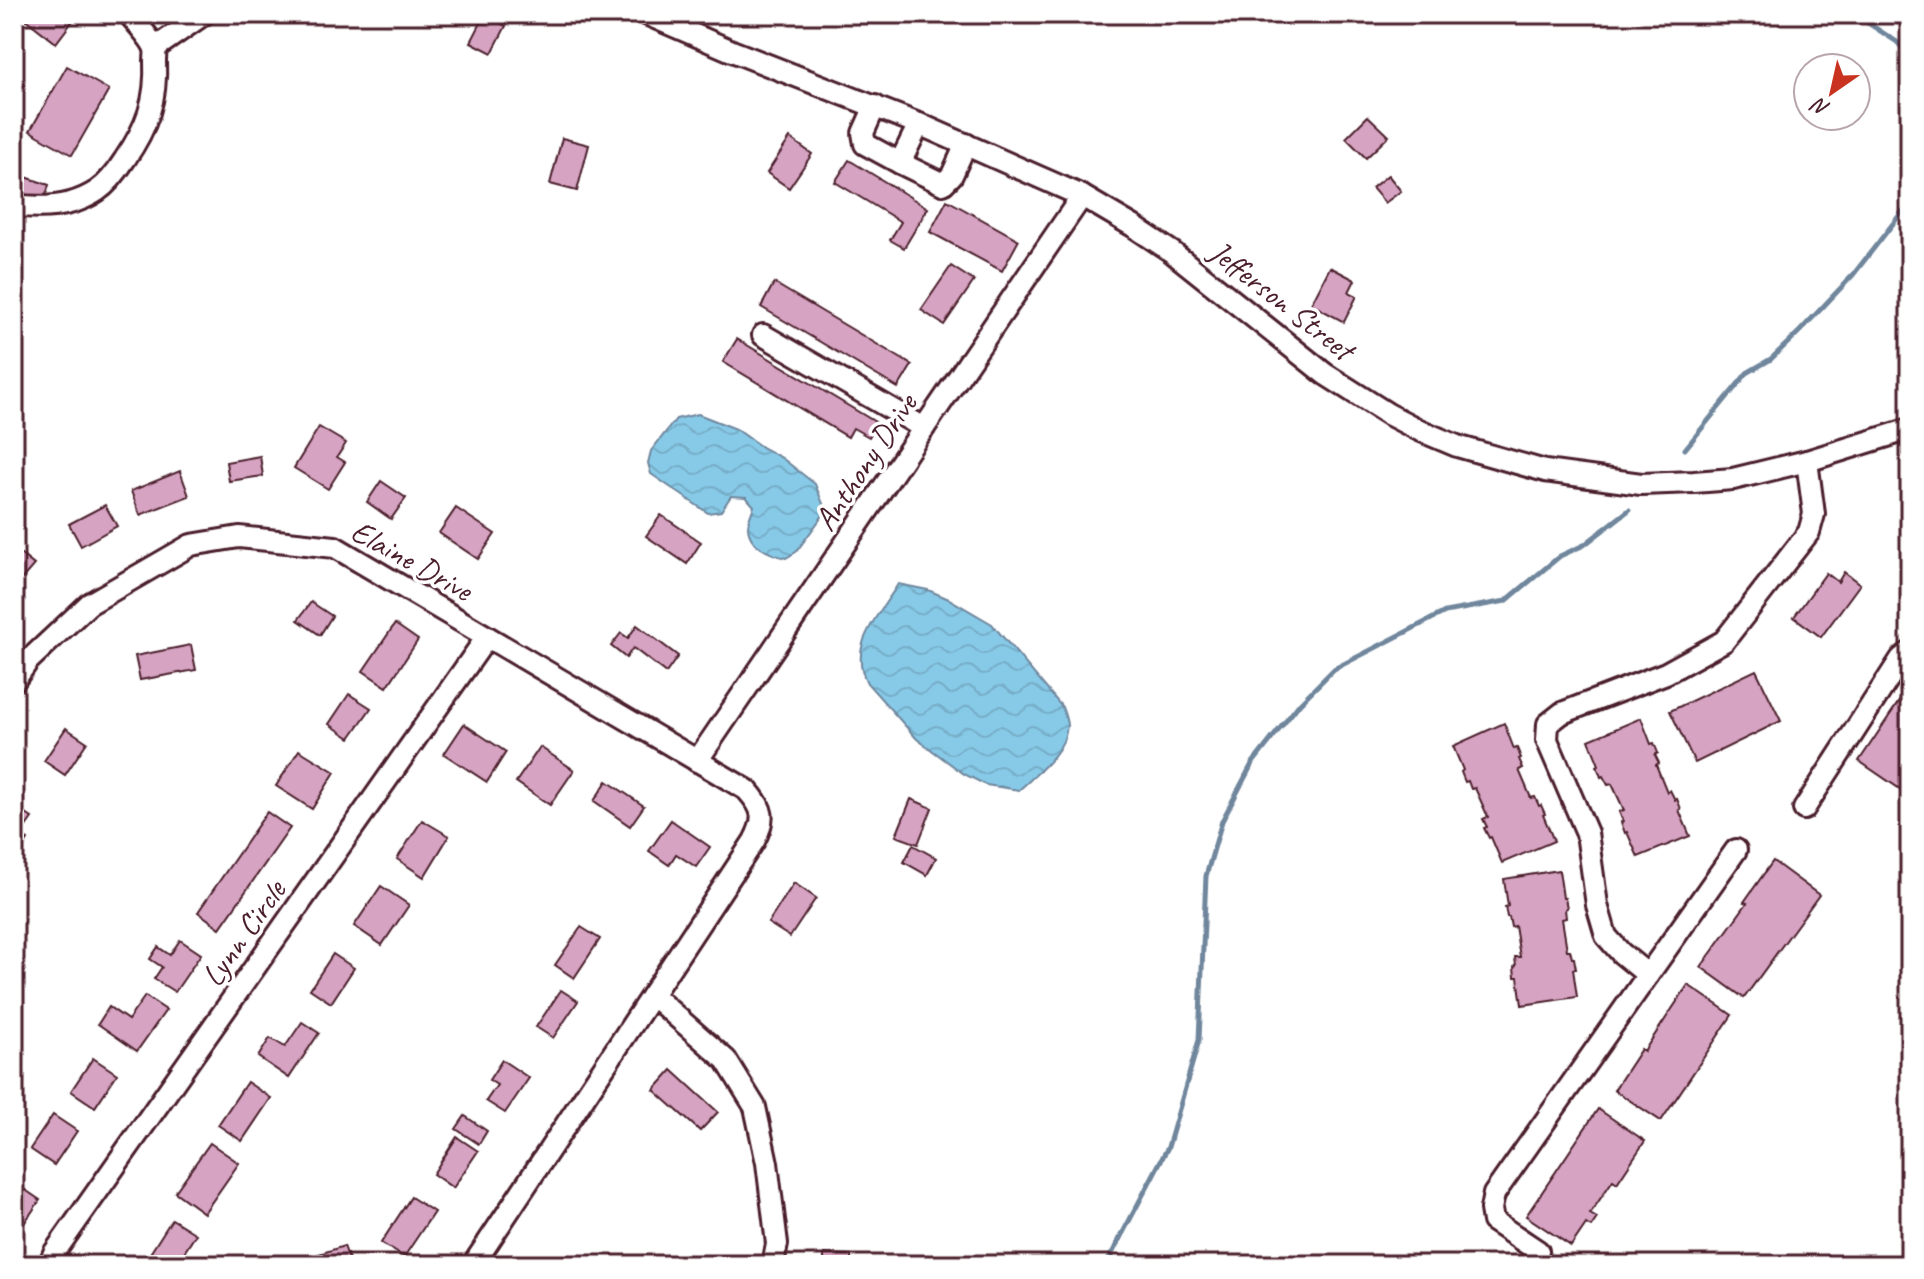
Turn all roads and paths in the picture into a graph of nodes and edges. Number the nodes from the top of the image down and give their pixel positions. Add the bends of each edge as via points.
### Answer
1 (129, 14) edge
2 (204, 14) edge
3 (646, 14) edge
4 (155, 48) junction
5 (875, 106) junction
6 (919, 124) junction
7 (966, 144) junction
8 (900, 163) junction
9 (1082, 196) junction
10 (14, 205) edge
11 (763, 335) dead end
12 (924, 428) junction
13 (1910, 429) edge
14 (1807, 461) junction
15 (487, 637) junction
16 (1910, 652) edge
17 (14, 681) edge
18 (697, 761) junction
19 (1804, 809) dead end
20 (1736, 850) dead end
21 (1648, 975) junction
22 (652, 995) junction
23 (1538, 1251) dead end
24 (49, 1265) edge
25 (473, 1265) edge
26 (773, 1265) edge

1 - 4 street
2 - 4 street
3 - 5 street, Jefferson Street
4 - 10 street via 149,119 117,172 79,200 36,208
5 - 6 street, Jefferson Street
5 - 8 street via 863,133 865,144
6 - 7 street, Jefferson Street
6 - 8 street
7 - 8 street via 943,184
7 - 9 street, Jefferson Street
9 - 12 street, Anthony Drive
9 - 14 street, Jefferson Street via 1172,252 1325,374 1388,414 1457,446 1545,471 1641,484 1733,479
11 - 12 street
12 - 18 street, Anthony Drive
13 - 14 street, Jefferson Street
14 - 21 street via 1814,514 1809,532 1724,641 1666,673 1562,713 1548,724 1547,740 1587,833 1606,936
15 - 17 street, Elaine Drive via 335,547 239,537 191,545 89,604
15 - 18 street, Elaine Drive
15 - 24 street, Lynn Circle
16 - 19 street
18 - 22 street via 747,790 762,814 760,828
20 - 21 street
21 - 23 street via 1494,1194 1493,1221
22 - 25 street
22 - 26 street via 726,1060 755,1107 771,1190 777,1244

